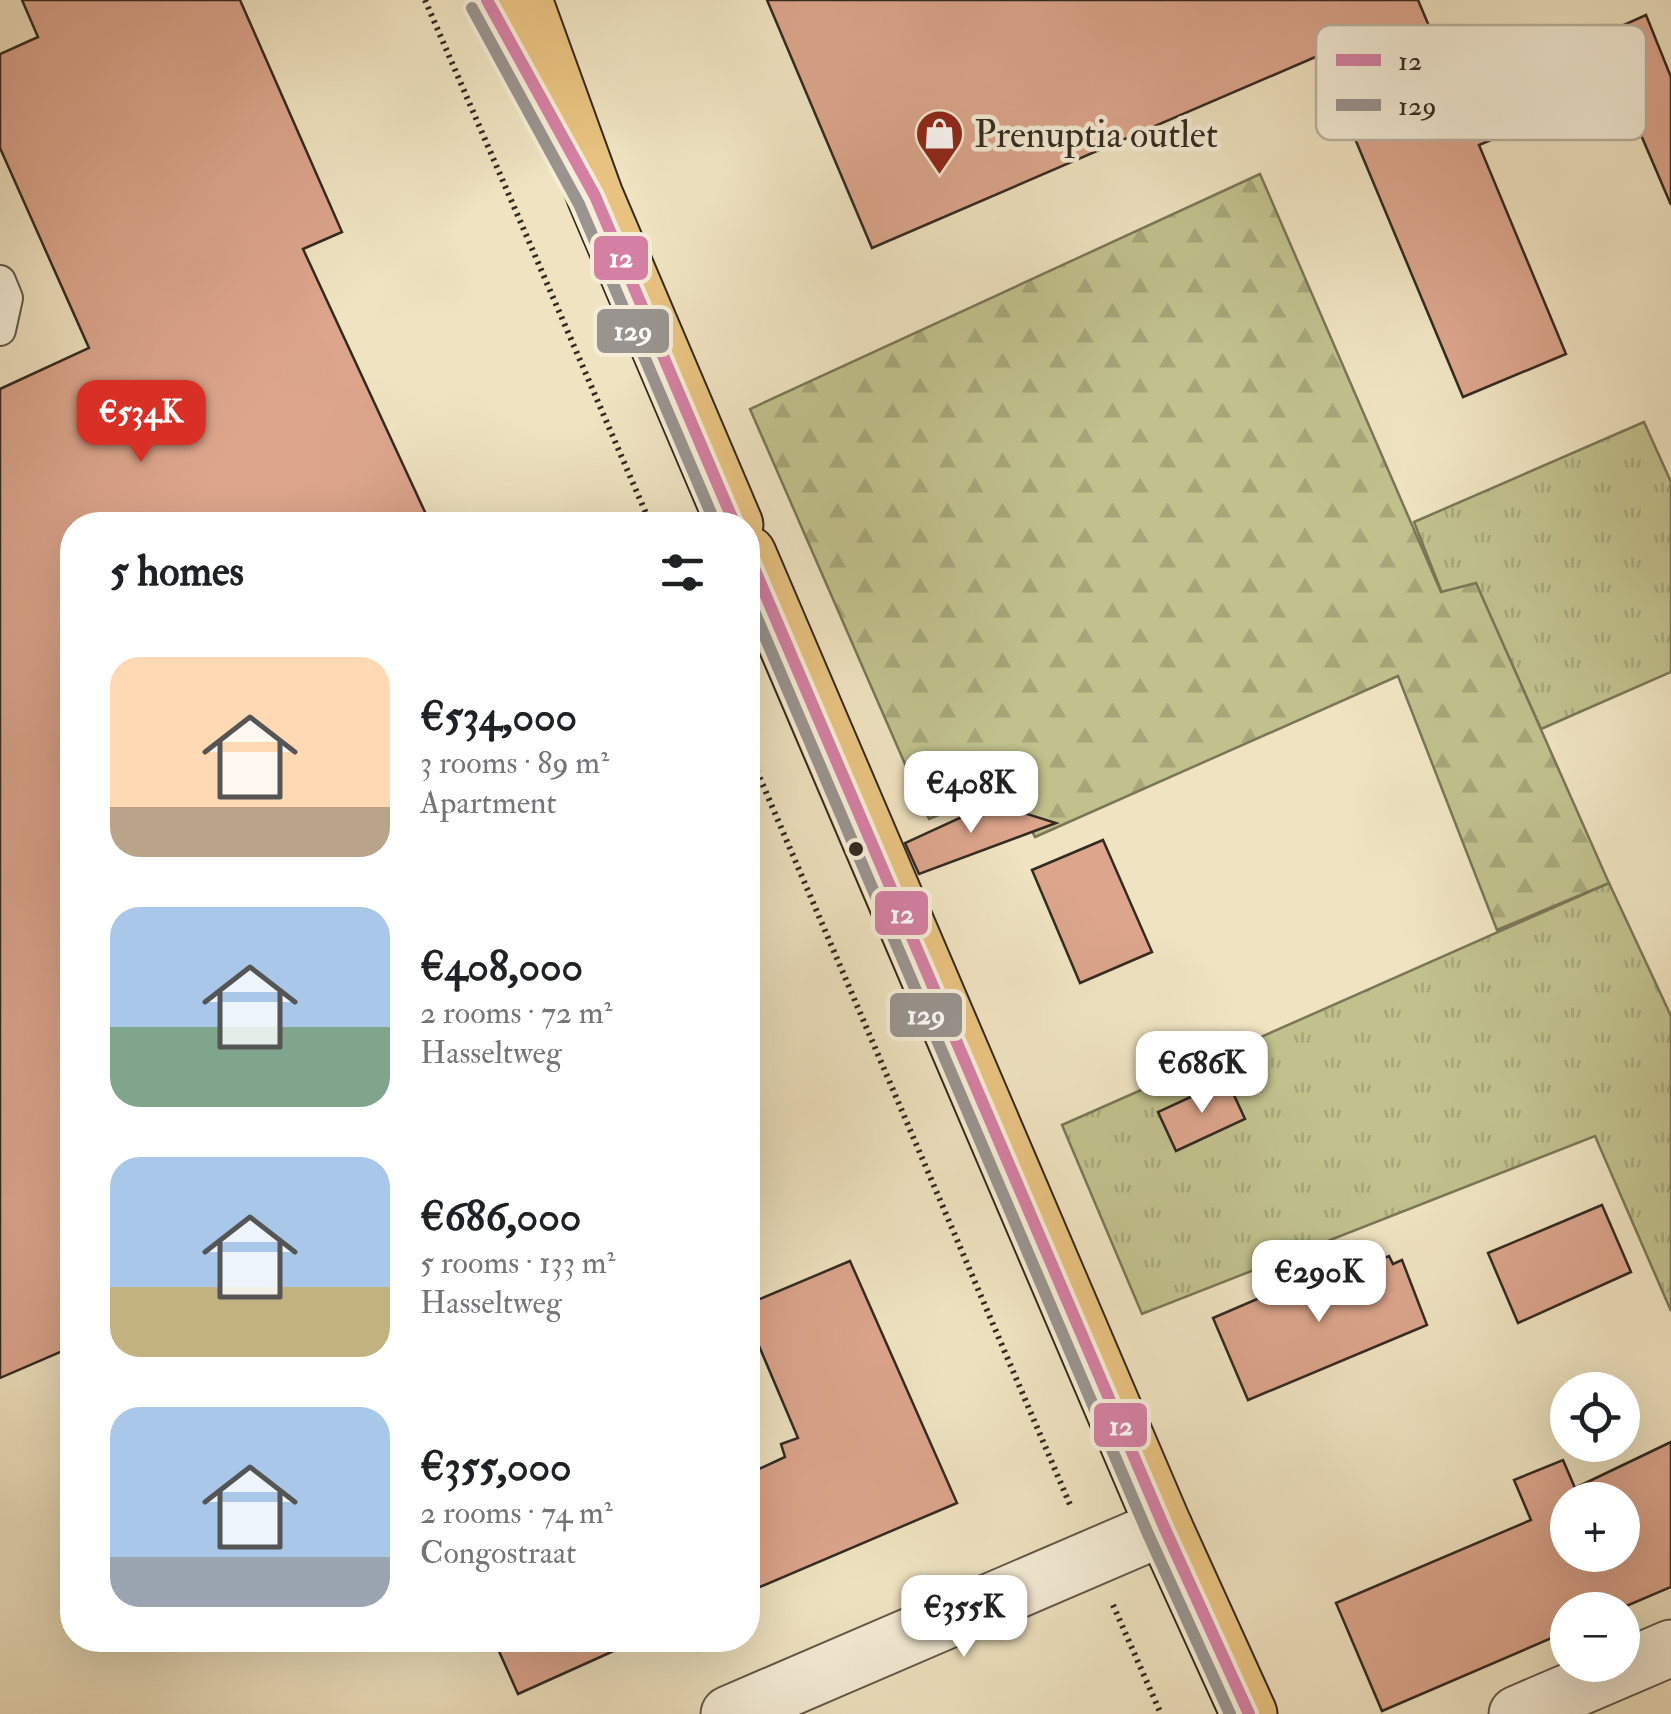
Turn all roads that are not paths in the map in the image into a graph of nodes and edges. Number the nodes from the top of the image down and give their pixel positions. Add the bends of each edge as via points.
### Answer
1 (487, 0) edge
2 (524, 0) edge
3 (594, 196) junction
4 (0, 282) edge
5 (0, 330) edge
6 (729, 512) edge
7 (760, 582) edge
8 (1164, 1527) junction
9 (1671, 1648) edge
10 (729, 1714) edge
11 (1249, 1714) edge
12 (1517, 1714) edge

1 - 3 main road
2 - 3 main road
3 - 6 main road
4 - 5 lane via 7,298
7 - 8 main road
8 - 10 street
8 - 11 main road
9 - 12 street

